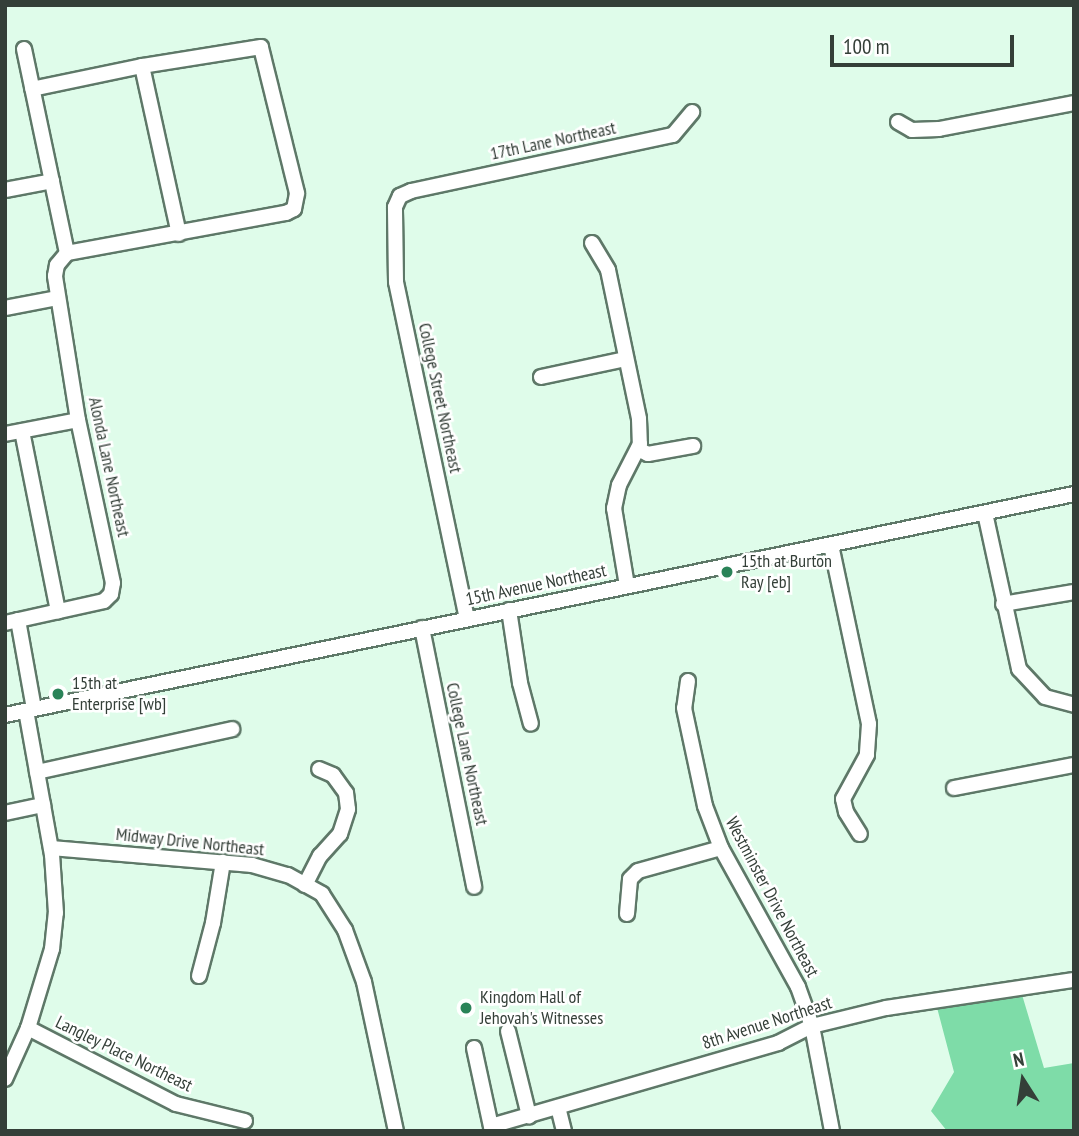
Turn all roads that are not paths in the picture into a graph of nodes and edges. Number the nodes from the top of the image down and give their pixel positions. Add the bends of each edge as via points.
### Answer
1 (24, 49) dead end
2 (142, 66) junction
3 (32, 89) junction
4 (1074, 103) edge
5 (692, 112) dead end
6 (898, 122) dead end
7 (52, 181) junction
8 (5, 190) edge
9 (411, 191) joint
10 (179, 234) junction
11 (592, 243) dead end
12 (67, 253) junction
13 (58, 298) junction
14 (5, 308) edge
15 (626, 359) junction
16 (541, 377) dead end
17 (78, 420) junction
18 (22, 431) junction
19 (5, 434) edge
20 (693, 446) dead end
21 (638, 449) junction
22 (1074, 494) edge
23 (985, 513) junction
24 (831, 545) junction
25 (626, 586) junction
26 (1074, 592) edge
27 (1003, 604) junction
28 (509, 610) junction
29 (58, 611) junction
30 (467, 619) junction
31 (11, 622) edge
32 (422, 628) junction
33 (688, 681) dead end
34 (1074, 705) edge
35 (30, 710) junction
36 (5, 715) edge
37 (531, 724) dead end
38 (232, 729) dead end
39 (1074, 765) edge
40 (319, 769) dead end
41 (37, 772) junction
42 (954, 788) dead end
43 (43, 805) junction
44 (5, 813) edge
45 (860, 834) dead end
46 (51, 848) junction
47 (721, 848) junction
48 (223, 862) junction
49 (305, 884) junction
50 (474, 887) dead end
51 (627, 914) dead end
52 (199, 976) dead end
53 (1074, 980) edge
54 (812, 1026) junction
55 (28, 1028) junction
56 (508, 1031) dead end
57 (474, 1048) dead end
58 (5, 1079) edge
59 (558, 1107) junction
60 (529, 1116) junction
61 (245, 1121) dead end
62 (492, 1128) edge
63 (396, 1131) edge
64 (564, 1131) edge
65 (832, 1131) edge

1 - 3 street
2 - 3 street
2 - 10 street
2 - 10 street via 261,47 296,193 294,209 286,213
3 - 7 street
4 - 6 street via 939,129 912,130
5 - 9 street, 17th Lane Northeast via 673,135
7 - 8 street
7 - 12 street
9 - 30 street, College Street Northeast via 400,196 395,207 396,282
10 - 12 street
11 - 15 street via 608,270
12 - 13 street, Alonda Lane Northeast via 57,265
13 - 14 street
13 - 17 street, Alonda Lane Northeast
15 - 16 street
15 - 21 street via 639,419
17 - 18 street
17 - 29 street, Alonda Lane Northeast via 113,583 104,601
18 - 19 street
18 - 29 street
20 - 21 street via 649,454
21 - 25 street via 619,485 614,508
22 - 23 street, 15th Avenue Northeast
23 - 24 street, 15th Avenue Northeast
23 - 27 street
24 - 25 street, 15th Avenue Northeast
24 - 45 street via 869,724 867,755 844,799 846,812
25 - 28 street, 15th Avenue Northeast
26 - 27 street
27 - 34 street via 1012,651 1024,677 1045,698
28 - 30 street, 15th Avenue Northeast
28 - 37 street
29 - 31 street, Alonda Lane Northeast
30 - 32 street, 15th Avenue Northeast
31 - 35 street, Alonda Lane Northeast
32 - 35 street, 15th Avenue Northeast
32 - 50 street, College Lane Northeast
33 - 47 street, Westminster Drive Northeast via 684,708 705,806
35 - 36 street, 15th Avenue Northeast
35 - 41 street, Alonda Lane Northeast
38 - 41 street
39 - 42 street
40 - 49 street via 333,775 346,793 348,809 340,834 320,856
41 - 43 street, Alonda Lane Northeast
43 - 44 street
43 - 46 street, Alonda Lane Northeast
46 - 48 street, Midway Drive Northeast
46 - 55 street, Alonda Lane Northeast via 56,913 52,949
47 - 51 street via 638,871 630,879
47 - 54 street, Westminster Drive Northeast via 788,965
48 - 49 street, Midway Drive Northeast via 252,865
48 - 52 street
49 - 63 street, Midway Drive Northeast via 322,894 345,930 364,982
53 - 54 street, 8th Avenue Northeast via 886,1007
54 - 59 street, 8th Avenue Northeast via 778,1043
54 - 65 street, Westminster Drive Northeast
55 - 58 street, Alonda Lane Northeast
55 - 61 street, Langley Place Northeast via 176,1104
56 - 60 street
57 - 62 street
59 - 60 street, 8th Avenue Northeast
59 - 64 street
60 - 62 street, 8th Avenue Northeast

